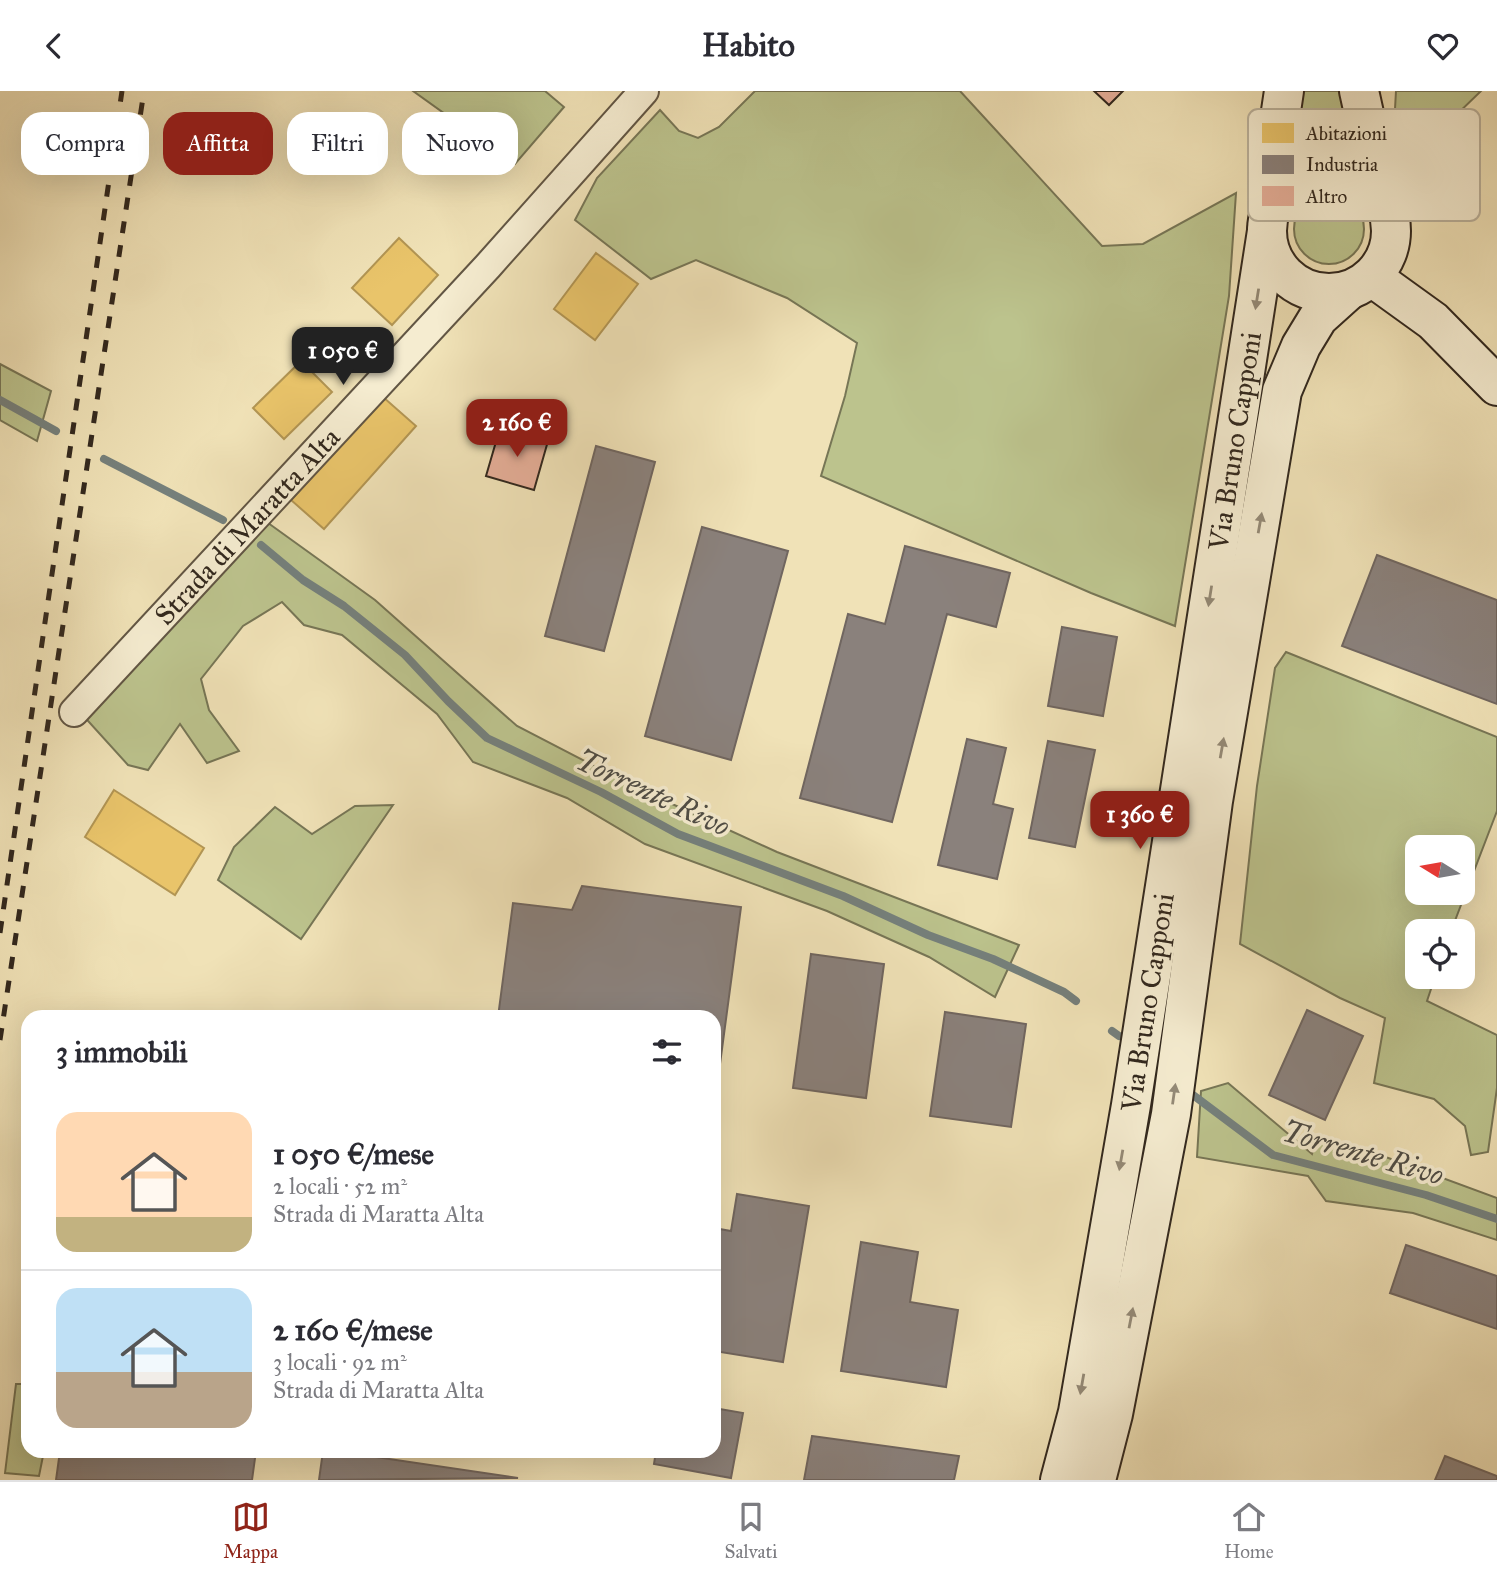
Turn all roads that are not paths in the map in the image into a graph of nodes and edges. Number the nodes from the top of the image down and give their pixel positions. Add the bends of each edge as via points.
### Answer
1 (644, 91) edge
2 (1284, 91) edge
3 (1359, 91) edge
4 (1281, 109) edge
5 (1363, 109) edge
6 (1269, 221) joint
7 (1391, 221) edge
8 (1360, 284) junction
9 (1497, 386) edge
10 (74, 712) dead end
11 (1060, 1480) edge
12 (1096, 1480) edge

1 - 10 street, Strada di Maratta Alta
2 - 4 main road, Via Bruno Capponi
3 - 5 main road
6 - 8 main road via 1270,251 1292,282 1328,294
6 -> 11 main road, Via Bruno Capponi via 1131,1105 1078,1412
7 - 8 main road via 1385,260
8 - 9 main road via 1433,321
12 -> 8 main road, Via Bruno Capponi via 1171,1114 1213,801 1282,391 1318,318

